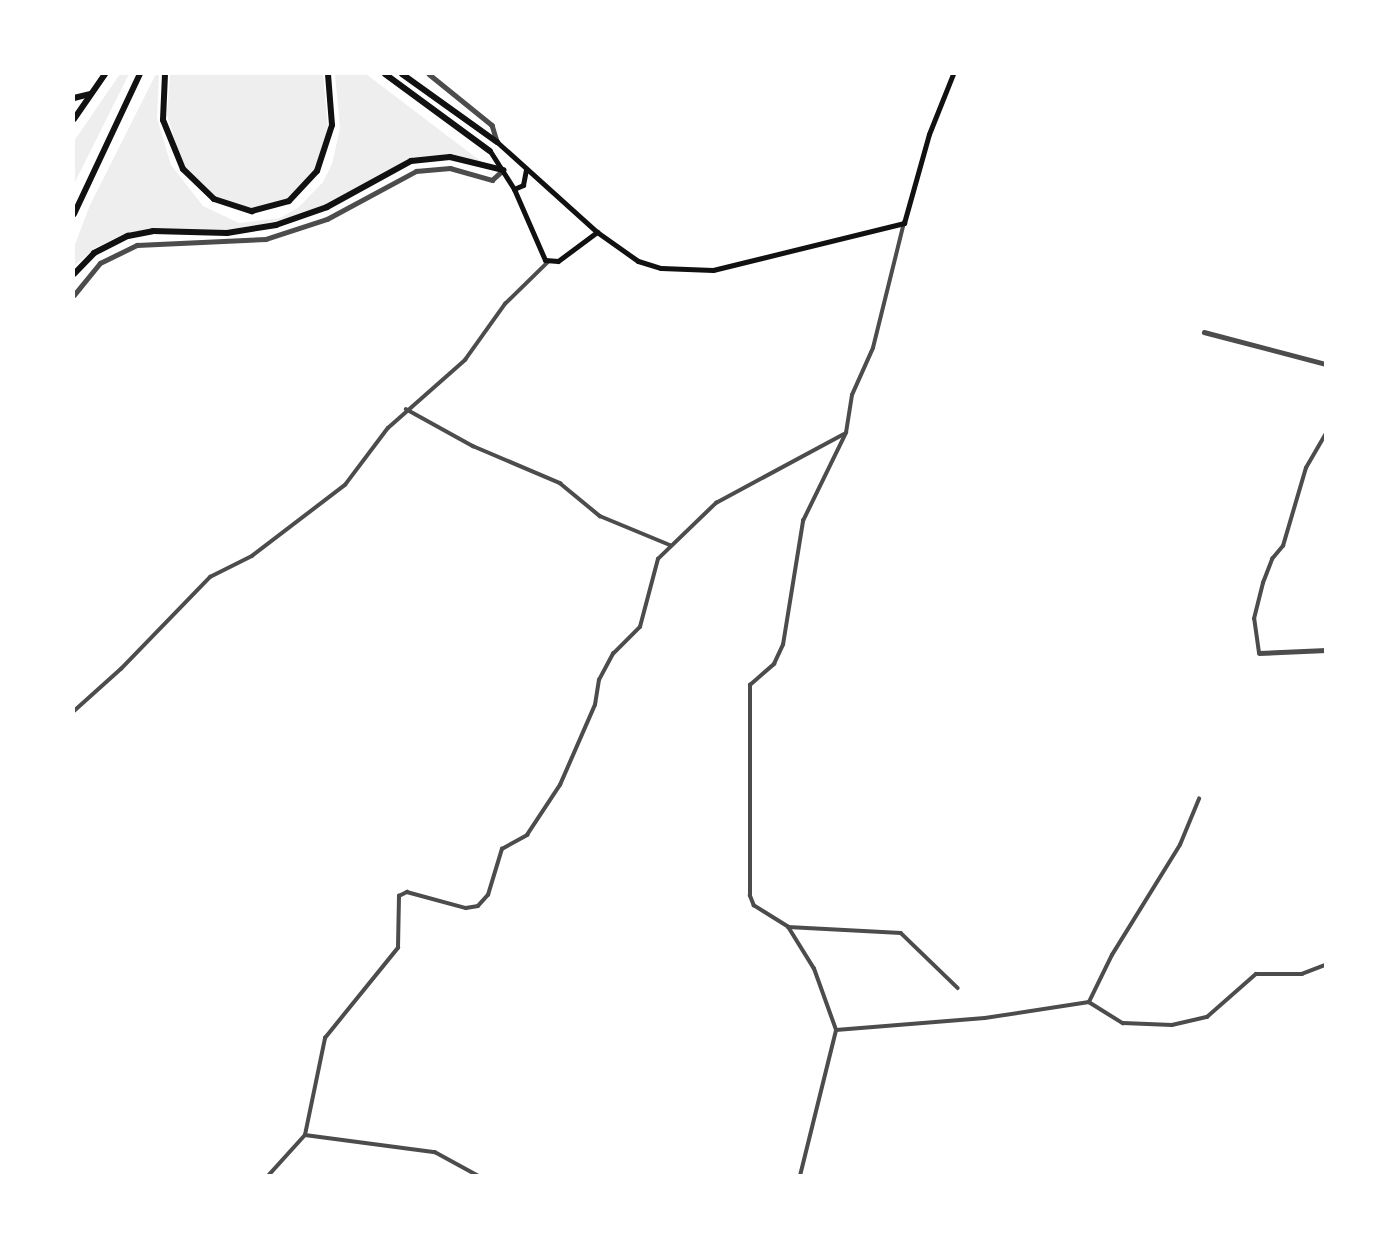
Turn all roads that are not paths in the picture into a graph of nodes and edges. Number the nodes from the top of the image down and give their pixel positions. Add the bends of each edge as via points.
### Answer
1 (104, 74) edge
2 (139, 74) edge
3 (165, 74) edge
4 (328, 74) edge
5 (386, 74) edge
6 (402, 74) edge
7 (429, 74) edge
8 (953, 74) edge
9 (90, 94) junction
10 (74, 98) edge
11 (74, 119) edge
12 (497, 142) junction
13 (490, 151) joint
14 (526, 169) junction
15 (503, 170) junction
16 (514, 190) junction
17 (74, 215) edge
18 (904, 223) junction
19 (597, 232) junction
20 (549, 262) junction
21 (74, 274) edge
22 (74, 295) edge
23 (1204, 332) dead end
24 (1325, 364) edge
25 (406, 409) junction
26 (846, 433) junction
27 (1325, 434) edge
28 (670, 545) junction
29 (1325, 650) edge
30 (1259, 653) joint
31 (74, 711) edge
32 (1199, 799) dead end
33 (788, 927) junction
34 (1325, 965) edge
35 (958, 988) dead end
36 (1090, 1002) junction
37 (836, 1030) junction
38 (304, 1135) junction
39 (268, 1175) edge
40 (479, 1175) edge
41 (800, 1175) edge

1 - 9 highway
2 - 17 highway
3 - 4 highway via 163,120 183,169 214,199 253,211 289,201 317,171 332,125
5 - 13 highway
6 - 12 highway
7 - 12 street via 492,125
8 - 18 main road via 929,134
9 - 10 highway
9 - 11 highway
12 - 14 main road
13 - 15 main road
14 - 16 main road via 523,185
14 - 19 main road
15 - 16 main road
15 - 21 highway via 450,157 411,161 333,204 276,225 227,233 153,231 128,236 94,253
15 - 22 street via 492,180 450,168 416,171 327,219 266,239 137,245 100,263
16 - 20 main road via 542,258
18 - 19 main road via 713,270 662,268 638,261
18 - 26 street via 873,348 852,395
19 - 20 main road via 561,259
20 - 25 street via 505,304 465,360
23 - 24 street
25 - 28 street via 474,446 560,483 600,516
25 - 31 street via 345,485 252,556 209,577
26 - 28 street via 716,503
26 - 33 street via 803,521 783,645 774,664 750,685 750,896 754,906
27 - 30 street via 1306,468 1283,546 1263,583 1254,619
28 - 38 street via 658,559 640,627 613,654 599,680 595,705 560,785 527,835 502,849 488,895 478,906 466,908 407,892 399,896 398,948 325,1038
29 - 30 street
32 - 36 street via 1180,845 1112,955
33 - 35 street via 901,933
33 - 37 street via 814,969
34 - 36 street via 1302,974 1256,974 1217,1011 1187,1023 1135,1026
36 - 37 street via 985,1018
37 - 41 street
38 - 39 street
38 - 40 street via 435,1152

